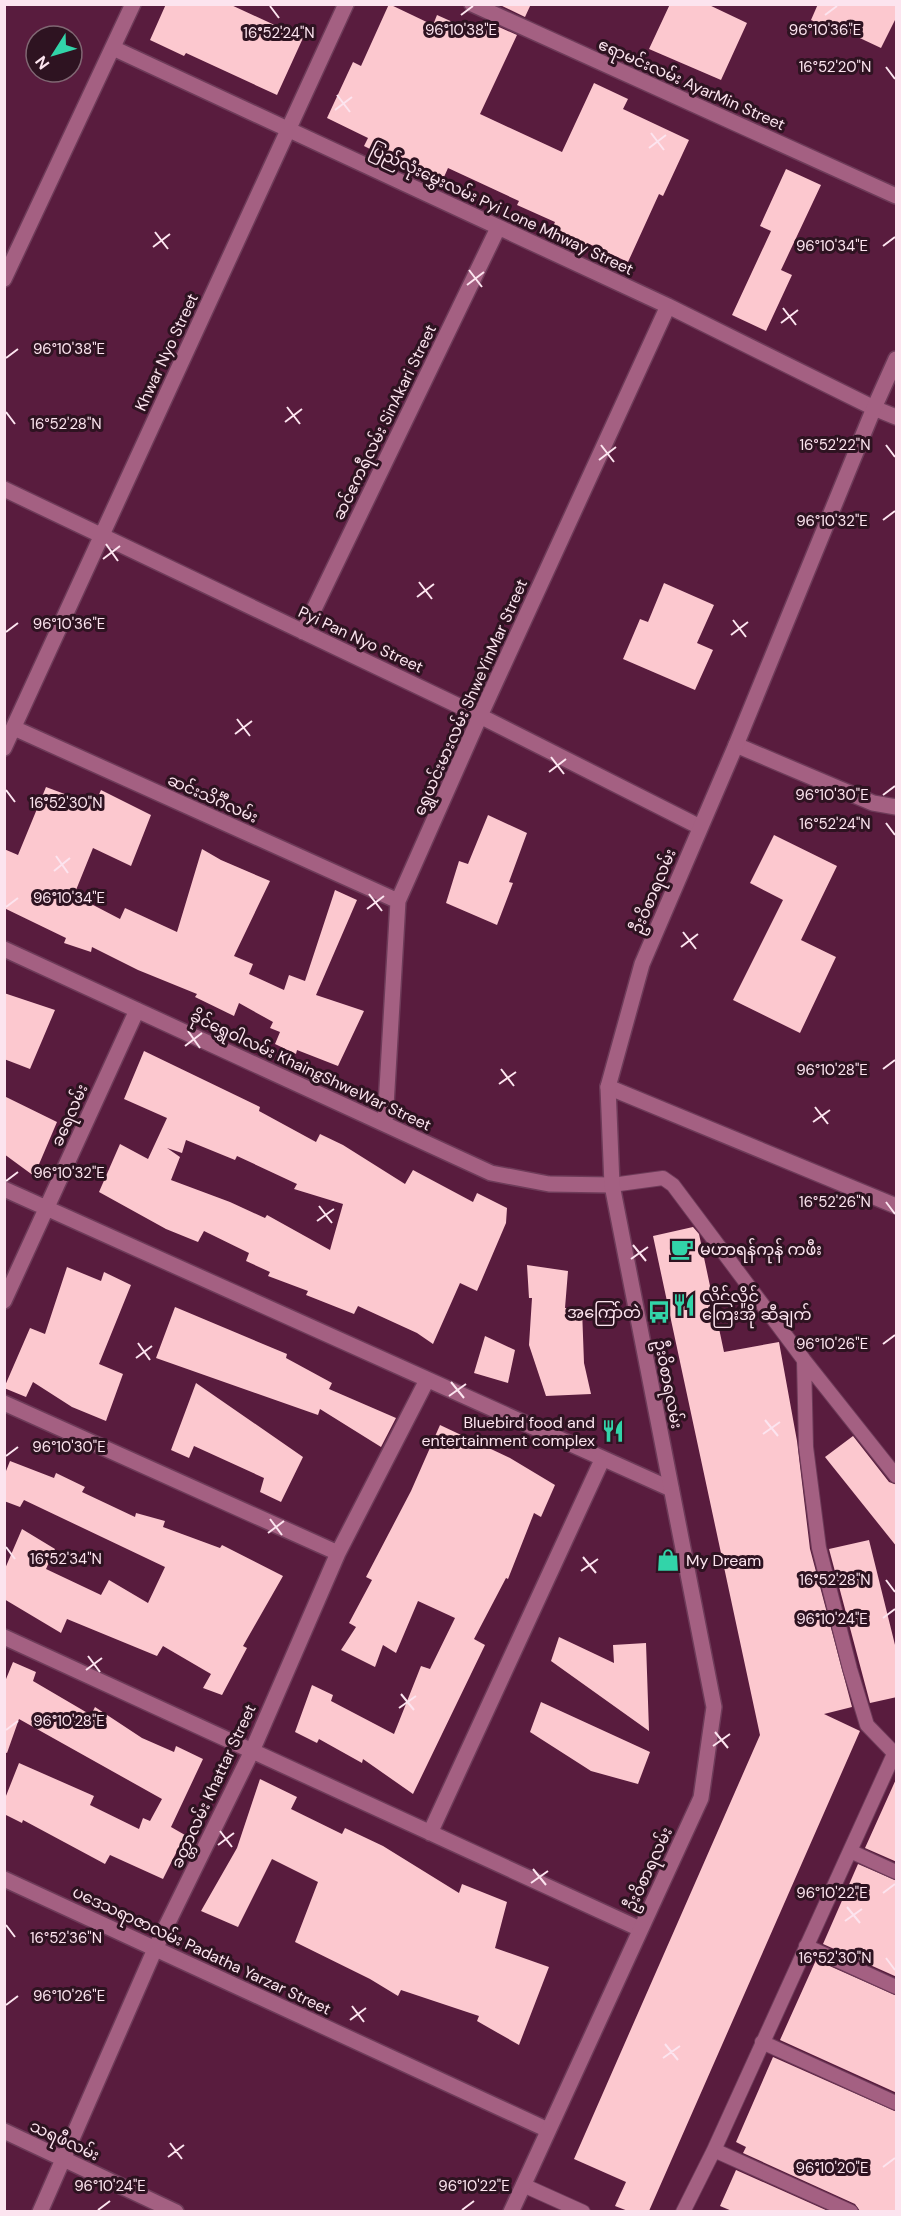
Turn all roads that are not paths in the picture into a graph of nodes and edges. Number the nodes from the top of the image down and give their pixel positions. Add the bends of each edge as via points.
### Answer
1 (133, 4) edge
2 (346, 4) edge
3 (472, 4) edge
4 (113, 48) junction
5 (289, 129) junction
6 (897, 196) edge
7 (498, 228) junction
8 (4, 279) edge
9 (668, 306) junction
10 (897, 360) edge
11 (874, 408) junction
12 (897, 417) edge
13 (4, 489) edge
14 (102, 535) junction
15 (303, 632) junction
16 (480, 716) junction
17 (14, 728) junction
18 (736, 746) junction
19 (4, 748) edge
20 (897, 807) edge
21 (700, 827) junction
22 (398, 901) junction
23 (4, 949) edge
24 (137, 1010) junction
25 (609, 1087) junction
26 (385, 1123) junction
27 (612, 1185) junction
28 (4, 1189) edge
29 (897, 1206) edge
30 (46, 1208) junction
31 (4, 1301) edge
32 (804, 1360) junction
33 (427, 1380) junction
34 (4, 1403) edge
35 (602, 1460) junction
36 (897, 1476) edge
37 (671, 1489) junction
38 (338, 1553) junction
39 (4, 1637) edge
40 (252, 1751) junction
41 (895, 1754) edge
42 (430, 1833) junction
43 (850, 1851) junction
44 (897, 1872) edge
45 (4, 1879) edge
46 (640, 1929) junction
47 (806, 1946) junction
48 (155, 1948) junction
49 (897, 1987) edge
50 (762, 2042) junction
51 (897, 2103) edge
52 (548, 2130) junction
53 (4, 2132) edge
54 (714, 2150) junction
55 (63, 2159) junction
56 (524, 2185) junction
57 (40, 2211) edge
58 (176, 2211) edge
59 (512, 2211) edge
60 (583, 2211) edge
61 (683, 2211) edge
62 (851, 2211) edge

1 - 4 street
2 - 5 street, Khwar Nyo Street
3 - 6 street, ဧရာမင်းလမ်း AyarMin Street
4 - 5 street, ပြည်လုံးမွှေးလမ်း Pyi Lone Mhway Street
4 - 8 street
5 - 7 street, ပြည်လုံးမွှေးလမ်း Pyi Lone Mhway Street
5 - 14 street, Khwar Nyo Street
7 - 9 street, ပြည်လုံးမွှေးလမ်း Pyi Lone Mhway Street
7 - 15 street, ဆင်ဧကရီလမ်း SinAkari Street
9 - 11 street, ပြည်လုံးမွှေးလမ်း Pyi Lone Mhway Street
9 - 16 street, ရွှေယင်းမားလမ်း ShweYinMar Street
10 - 11 street, ဦးဝိစာရလမ်း
11 - 12 street, ပြည်လုံးမွှေးလမ်း Pyi Lone Mhway Street
11 - 18 street, ဦးဝိစာရလမ်း
13 - 14 street, Pyi Pan Nyo Street
14 - 15 street, Pyi Pan Nyo Street
14 - 17 street, Khwar Nyo Street
15 - 16 street, Pyi Pan Nyo Street
16 - 21 street, Pyi Pan Nyo Street
16 - 22 street, ရွှေယင်းမားလမ်း ShweYinMar Street
17 - 19 street, Khwar Nyo Street
17 - 22 street, ဆင်းသိင်္ဂီလမ်း
18 - 20 street via 873,803
18 - 21 street, ဦးဝိစာရလမ်း
21 - 25 street, ဦးဝိစာရလမ်း via 642,964
22 - 26 street, ရွှေယင်းမားလမ်း ShweYinMar Street
23 - 24 street, ခိုင်ရွှေဝါလမ်း KhaingShweWar Street
24 - 26 street, ခိုင်ရွှေဝါလမ်း KhaingShweWar Street
24 - 30 street, ခရေလမ်း
25 - 27 street, ဦးဝိစာရလမ်း
25 - 29 street
26 - 27 street, ခိုင်ရွှေဝါလမ်း KhaingShweWar Street via 491,1173 549,1184
27 - 32 lane via 663,1178 673,1185
27 - 37 street, ဦးဝိစာရလမ်း
28 - 30 street
30 - 31 street, ခရေလမ်း
30 - 33 street
32 - 36 lane
32 - 41 lane via 806,1447 819,1548 867,1725
33 - 35 street
33 - 38 street, ခတ္တာလမ်း Khattar Street
34 - 38 street
35 - 37 street
35 - 42 street
37 - 46 street, ဦးဝိစာရလမ်း via 714,1707 700,1798
38 - 40 street, ခတ္တာလမ်း Khattar Street
39 - 40 street
40 - 42 street
40 - 48 street, ခတ္တာလမ်း Khattar Street
41 - 43 lane
42 - 46 street
43 - 44 lane
43 - 47 lane
45 - 48 street, ပဒေသရာဇာလမ်း Padatha Yarzar Street
46 - 52 street, ဦးဝိစာရလမ်း
47 - 49 lane
47 - 50 lane
48 - 52 street, ပဒေသရာဇာလမ်း Padatha Yarzar Street
48 - 55 street, ခတ္တာလမ်း Khattar Street
50 - 51 lane
50 - 54 lane
52 - 56 street, ဦးဝိစာရလမ်း
53 - 55 street, သရဖီလမ်း
54 - 61 lane
54 - 62 lane
55 - 57 street, ခတ္တာလမ်း Khattar Street
55 - 58 street, သရဖီလမ်း
56 - 59 street, ဦးဝိစာရလမ်း
56 - 60 lane

